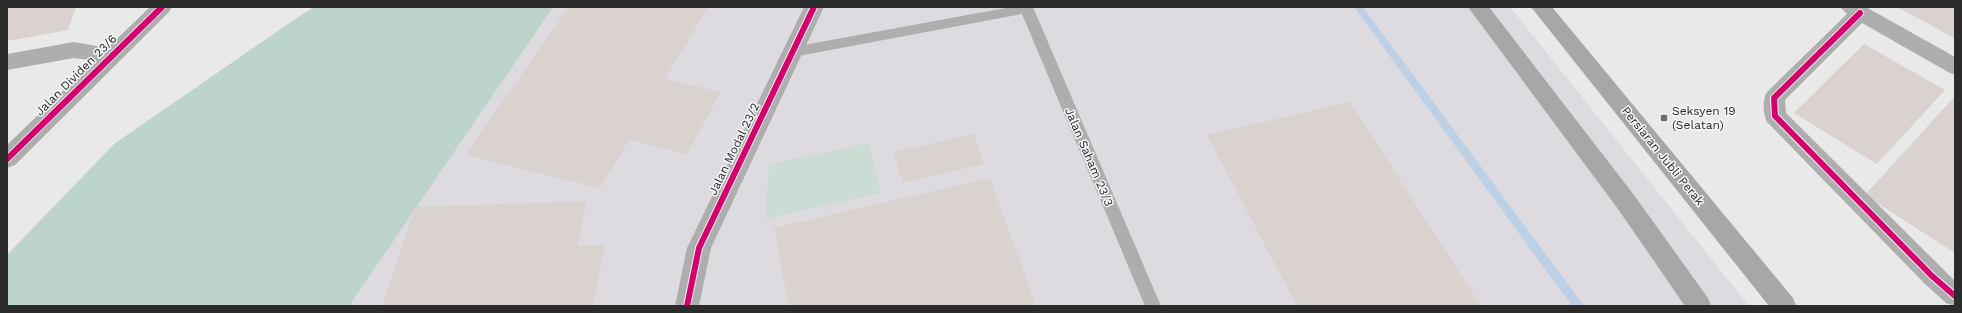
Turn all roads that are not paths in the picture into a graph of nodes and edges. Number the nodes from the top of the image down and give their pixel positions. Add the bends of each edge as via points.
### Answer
1 (162, 7) edge
2 (814, 7) edge
3 (1478, 7) edge
4 (1541, 7) edge
5 (1026, 8) edge
6 (1855, 10) edge
7 (793, 52) junction
8 (112, 54) junction
9 (7, 62) edge
10 (1955, 67) edge
11 (7, 159) edge
12 (1955, 296) edge
13 (687, 306) edge
14 (1153, 306) edge
15 (1699, 306) edge
16 (1784, 306) edge

1 - 8 street, Jalan Dividen 23/6
2 - 7 street, Jalan Modal 23/2
3 - 15 main road via 1626,202
4 - 16 main road, Persiaran Jubli Perak
5 - 7 lane
5 - 14 lane, Jalan Saham 23/3
6 - 10 street
6 - 12 street via 1774,98 1775,116 1932,276
7 - 13 street, Jalan Modal 23/2 via 699,248
8 - 9 street via 74,50
8 - 11 street, Jalan Dividen 23/6

